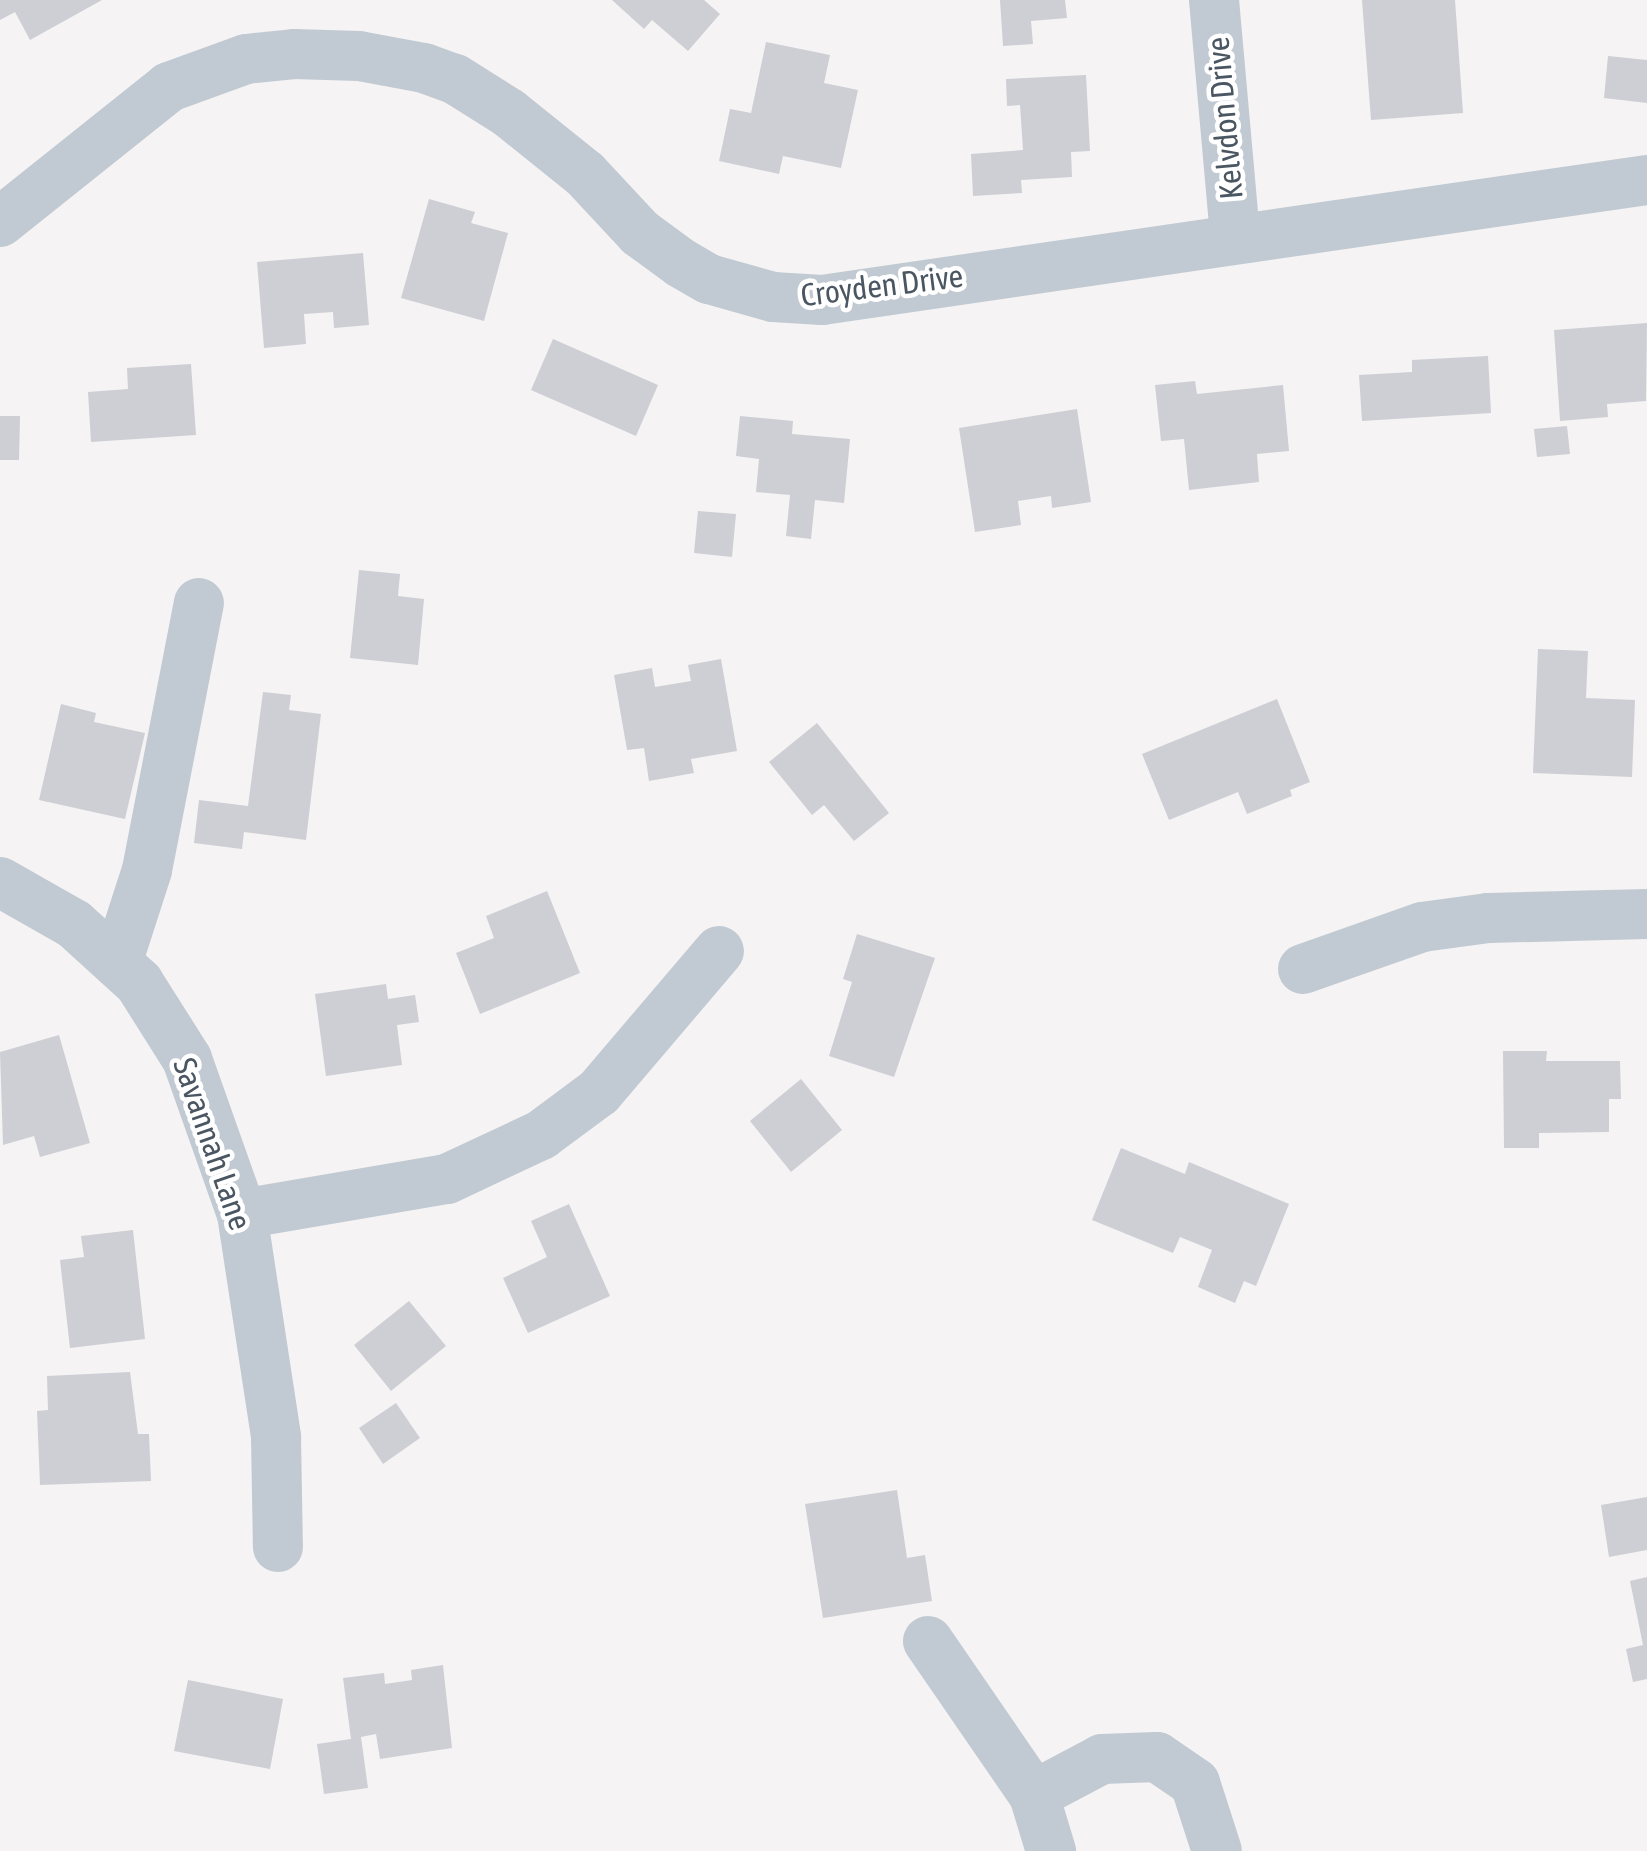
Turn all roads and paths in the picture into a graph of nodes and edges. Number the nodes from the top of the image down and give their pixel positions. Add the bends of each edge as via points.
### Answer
1 (1214, 0) edge
2 (1647, 180) edge
3 (0, 222) edge
4 (1236, 236) junction
5 (199, 603) dead end
6 (0, 882) edge
7 (1647, 914) edge
8 (720, 951) dead end
9 (117, 963) junction
10 (1303, 968) dead end
11 (242, 1214) junction
12 (278, 1547) dead end
13 (928, 1641) dead end
14 (1034, 1795) junction
15 (1051, 1851) edge
16 (1216, 1851) edge

1 - 4 street, Kelvdon Drive
2 - 4 street, Croyden Drive
3 - 4 street, Croyden Drive via 169,86 246,59 294,54 359,56 454,79 585,174 640,232 681,263 772,297 822,300
5 - 9 street via 147,870
6 - 9 street, Savannah Lane via 74,924
7 - 10 street via 1488,918 1422,927
8 - 11 street via 599,1092 541,1135 448,1179
9 - 11 street, Savannah Lane via 139,983 187,1059
11 - 12 street, Savannah Lane via 276,1437
13 - 14 street
14 - 15 street
14 - 16 street via 1102,1760 1157,1757 1196,1783

